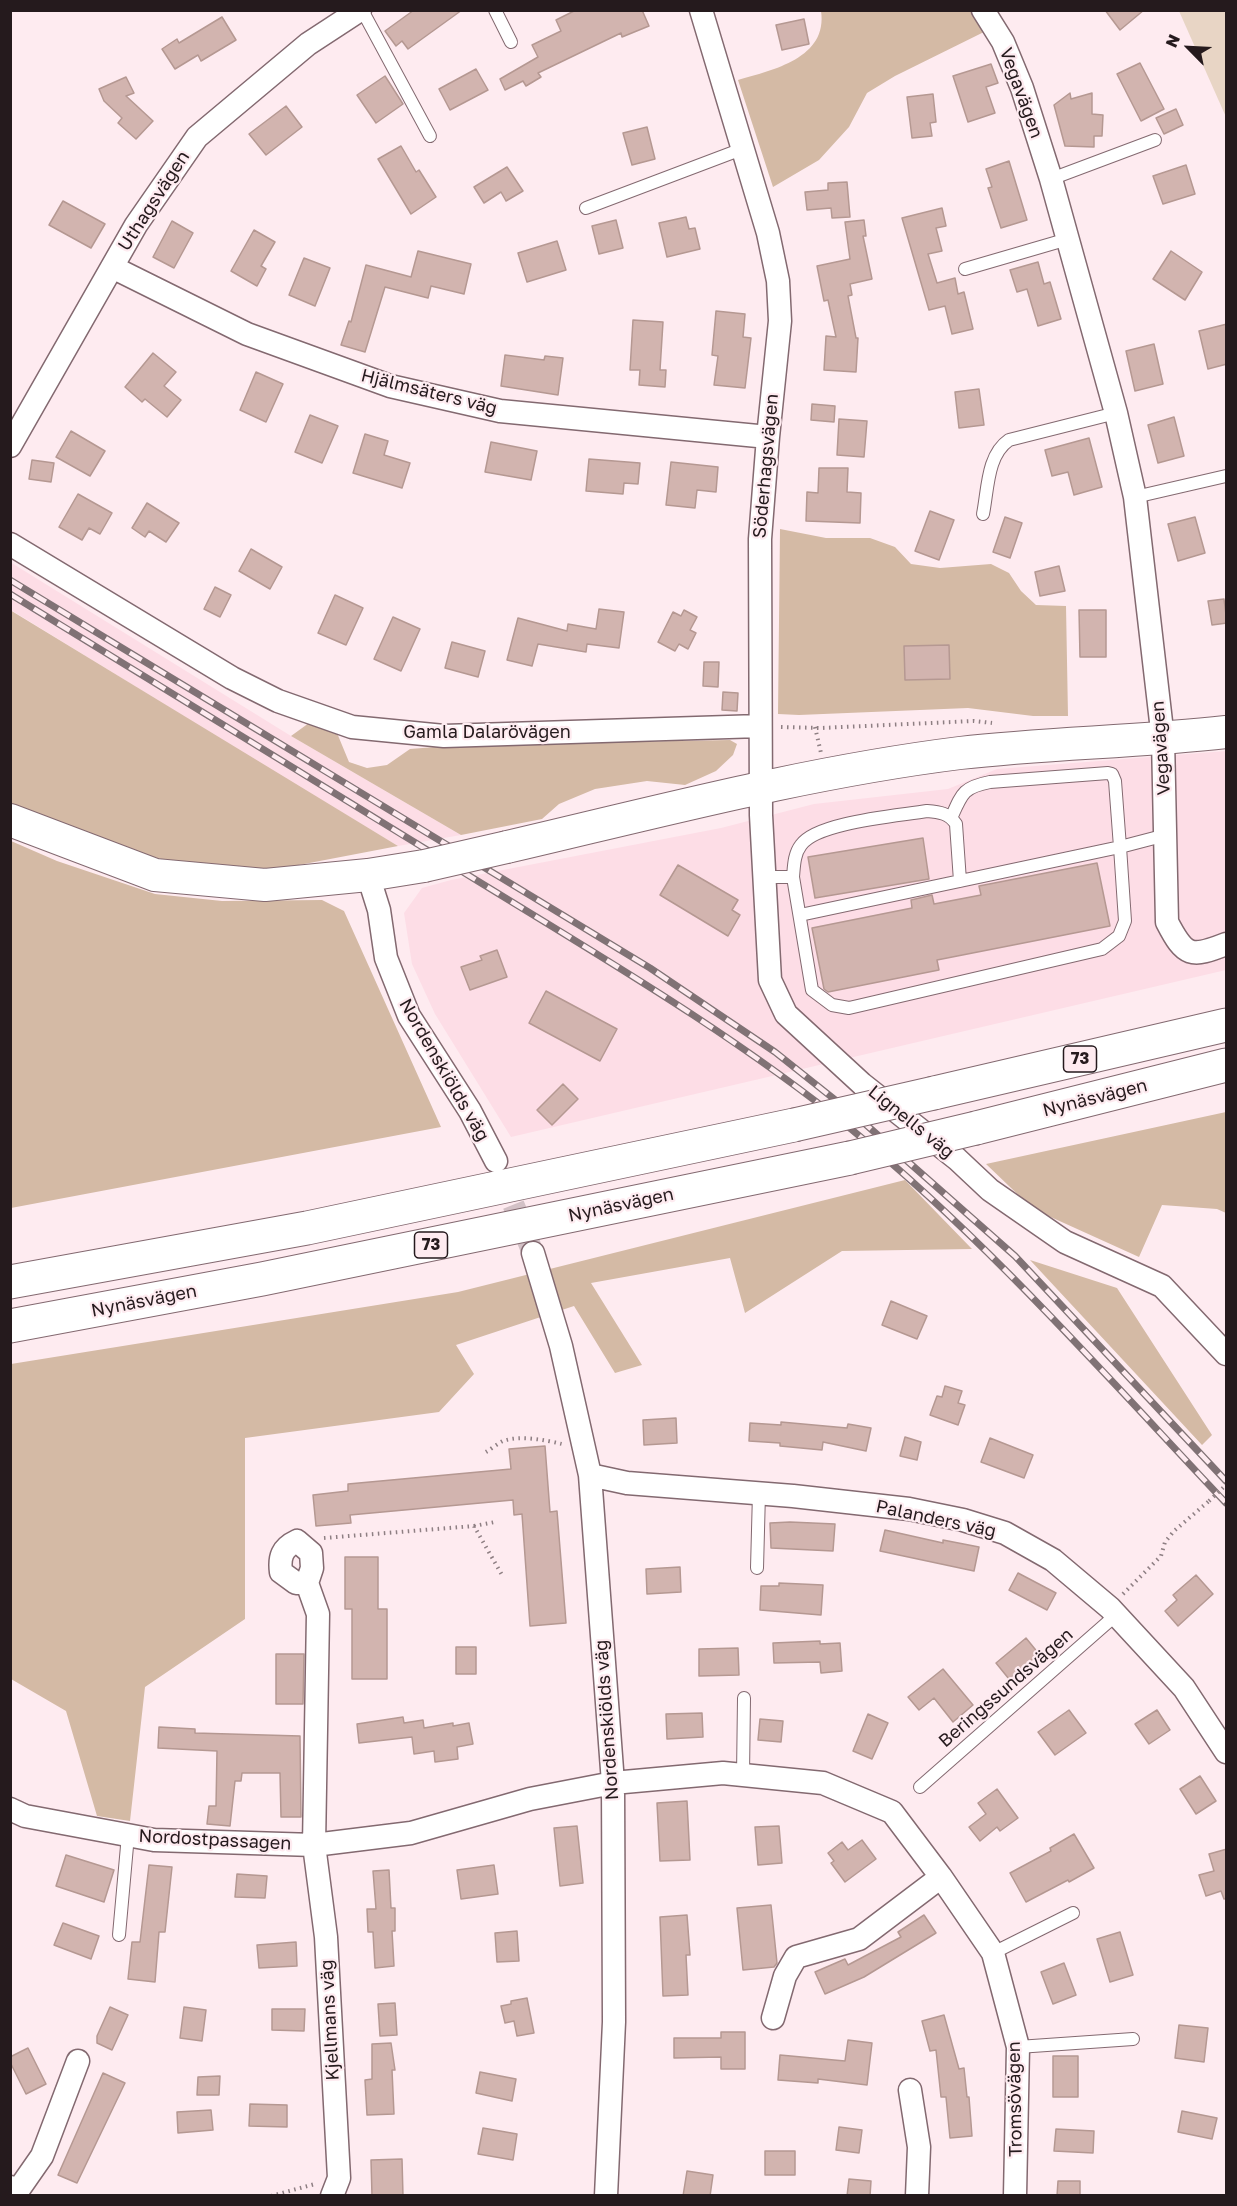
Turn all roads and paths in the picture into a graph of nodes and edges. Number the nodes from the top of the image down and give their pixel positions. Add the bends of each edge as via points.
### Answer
1 (361, 10) edge
2 (495, 10) edge
3 (701, 10) edge
4 (983, 10) edge
5 (511, 42) dead end
6 (430, 136) dead end
7 (1155, 140) dead end
8 (742, 149) junction
9 (1051, 179) junction
10 (586, 208) dead end
11 (1068, 238) junction
12 (112, 267) junction
13 (965, 269) dead end
14 (1116, 413) junction
15 (768, 437) junction
16 (10, 446) edge
17 (1227, 476) edge
18 (1135, 497) junction
19 (983, 514) dead end
20 (10, 544) edge
21 (760, 726) junction
22 (1227, 732) edge
23 (1163, 740) junction
24 (762, 788) junction
25 (952, 816) junction
26 (10, 820) edge
27 (1166, 835) junction
28 (1120, 847) junction
29 (368, 875) junction
30 (793, 877) junction
31 (764, 878) junction
32 (960, 881) junction
33 (800, 915) junction
34 (1227, 944) edge
35 (1227, 1026) edge
36 (1227, 1065) edge
37 (496, 1161) tunnel mouth
38 (532, 1253) tunnel mouth
39 (10, 1282) edge
40 (10, 1326) edge
41 (1227, 1354) edge
42 (564, 1444) dead end
43 (486, 1452) dead end
44 (590, 1475) junction
45 (1227, 1485) edge
46 (759, 1493) junction
47 (495, 1522) dead end
48 (474, 1526) junction
49 (297, 1541) joint
50 (757, 1568) dead end
51 (502, 1575) dead end
52 (1113, 1611) junction
53 (744, 1698) dead end
54 (1227, 1752) edge
55 (743, 1775) junction
56 (613, 1784) junction
57 (920, 1787) dead end
58 (10, 1809) edge
59 (128, 1835) junction
60 (314, 1845) junction
61 (941, 1877) junction
62 (1073, 1913) dead end
63 (119, 1935) dead end
64 (993, 1953) junction
65 (773, 2018) dead end
66 (1133, 2039) dead end
67 (1018, 2048) junction
68 (78, 2061) dead end
69 (910, 2090) dead end
70 (10, 2187) edge
71 (336, 2187) edge
72 (271, 2196) edge
73 (606, 2196) edge
74 (917, 2196) edge
75 (1016, 2196) edge

1 - 6 lane, Uthagsvägen
1 - 12 street, Uthagsvägen via 308,44 197,137
2 - 5 lane
3 - 8 street, Söderhagsvägen
4 - 9 street, Vegavägen via 1003,42 1022,88
7 - 9 lane
8 - 10 lane
8 - 15 street, Söderhagsvägen via 778,281 780,321
9 - 11 street, Vegavägen
11 - 13 lane
11 - 14 street, Vegavägen
12 - 15 street, Hjälmsäters väg via 247,334 390,386 500,411
12 - 16 street, Uthagsvägen
14 - 18 street, Vegavägen
14 - 19 lane via 1009,440 1000,446 994,457
15 - 21 street, Söderhagsvägen via 759,539
17 - 18 lane
18 - 23 street, Vegavägen
20 - 21 street, Gamla Dalarövägen via 232,678 278,701 352,728 444,736
21 - 24 street, Söderhagsvägen
22 - 23 street
23 - 24 street via 960,753
23 - 27 street, Vegavägen
24 - 29 street, bridge via 424,866
24 - 31 street, Lignells väg
25 - 28 lane via 963,792 973,785 1108,772 1115,781
25 - 30 lane via 927,811 827,828 801,845
25 - 32 lane
26 - 29 street via 155,874 265,885
27 - 28 lane
27 - 34 street, Vegavägen via 1167,922 1177,942 1186,951 1202,954
28 - 32 lane
28 - 33 lane via 1125,921 1119,936 1102,949 849,1008 832,1005 812,990
29 - 37 street, Nordenskiölds väg via 379,910 386,958 410,1016 470,1111
30 - 31 lane
30 - 33 lane
31 - 41 street, Lignells väg via 770,980 786,1014 862,1084 990,1190 1065,1242 1162,1286
32 - 33 lane
35 - 39 highway, 73, bridge via 794,1125 308,1228
36 - 40 highway, Nynäsvägen / 73, bridge via 850,1158 262,1279
38 - 44 street, Nordenskiölds väg via 561,1346
42 - 43 path via 518,1439 503,1441
44 - 46 street, Palanders väg via 627,1483
44 - 56 street, Nordenskiölds väg
45 - 52 path, bridge via 1164,1542 1161,1556
46 - 50 lane
46 - 52 street, Palanders väg via 909,1509 1005,1533 1053,1560
47 - 48 path
48 - 49 path
48 - 51 path
49 - 60 street, Nordostpassagen via 311,1553 307,1583 318,1614
52 - 54 street, Palanders väg via 1184,1688
52 - 57 lane, Beringssundsvägen
53 - 55 lane
55 - 56 street, Tromsövägen via 723,1773
55 - 61 street, Tromsövägen via 823,1783 892,1812
56 - 60 street, Nordostpassagen via 530,1799 411,1833
56 - 73 street, Nordenskiölds väg via 614,2022
58 - 59 street, Nordostpassagen
59 - 60 street, Nordostpassagen via 154,1840
59 - 63 lane
60 - 71 street, Kjellmans väg via 326,1938
61 - 64 street, Tromsövägen
61 - 65 street via 858,1939 796,1957 785,1976
62 - 64 lane
64 - 67 street, Tromsövägen
66 - 67 lane
67 - 75 street, Tromsövägen
68 - 70 street via 42,2156 19,2189
69 - 74 street via 919,2147
71 - 72 path

